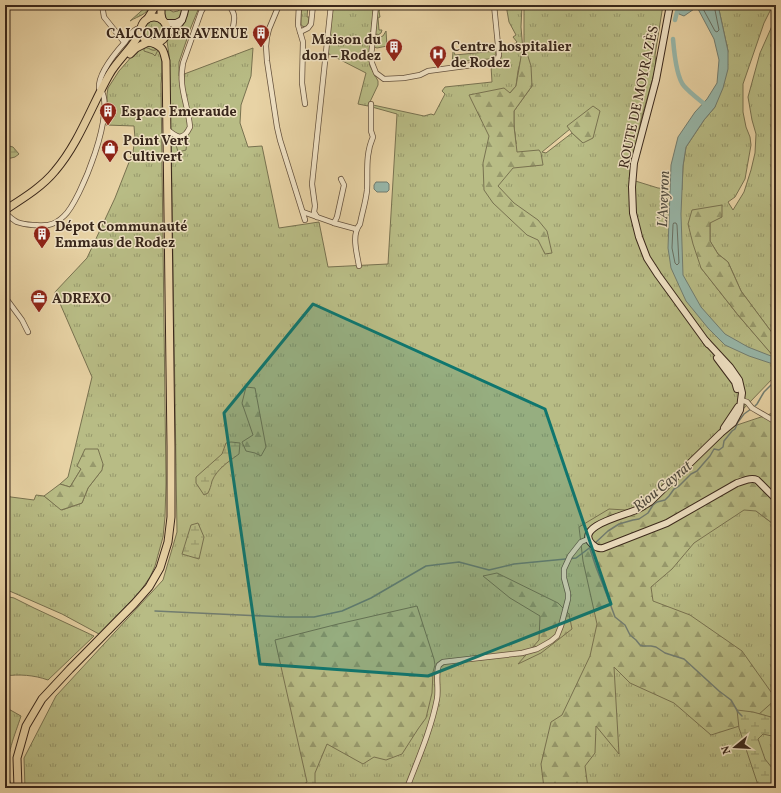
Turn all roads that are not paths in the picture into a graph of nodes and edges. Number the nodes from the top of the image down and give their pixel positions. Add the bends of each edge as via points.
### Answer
1 (102, 5) edge
2 (156, 5) edge
3 (161, 5) edge
4 (186, 5) edge
5 (205, 5) edge
6 (229, 5) edge
7 (279, 5) edge
8 (299, 5) edge
9 (313, 5) edge
10 (331, 5) edge
11 (376, 5) edge
12 (494, 5) edge
13 (670, 5) edge
14 (148, 18) junction
15 (182, 20) junction
16 (163, 21) junction
17 (233, 28) dead end
18 (141, 30) junction
19 (300, 32) junction
20 (166, 36) junction
21 (124, 42) junction
22 (151, 43) junction
23 (166, 60) junction
24 (101, 90) junction
25 (306, 104) dead end
26 (371, 104) dead end
27 (167, 129) junction
28 (341, 179) dead end
29 (5, 212) edge
30 (302, 212) junction
31 (318, 217) junction
32 (305, 220) dead end
33 (334, 223) junction
34 (356, 229) junction
35 (359, 266) dead end
36 (6, 300) edge
37 (28, 332) dead end
38 (740, 400) junction
39 (776, 422) edge
40 (776, 499) edge
41 (589, 540) junction
42 (18, 788) edge
43 (407, 788) edge

1 - 21 street via 104,17
2 - 14 main road
3 - 16 main road
4 - 15 street
5 - 27 street via 181,69 181,83 190,128 179,137
6 - 17 street via 234,13
7 - 30 street via 269,29 266,52 277,127
8 - 19 street
9 - 19 street via 311,24
10 - 31 street via 312,184 316,206 314,212
11 - 12 street via 372,63 376,73 384,79 495,62 499,55
13 - 38 street, ROUTE DE MOYRAZÈS via 656,80 634,163 633,213 648,258 735,382
14 - 16 main road via 155,17
14 - 18 main road
15 - 16 street via 176,23
15 - 20 street
16 - 20 main road via 167,28
18 - 21 street via 138,28 133,31
18 - 22 main road via 143,38
18 - 24 main road
19 - 25 street via 303,42 302,83
20 - 22 main road via 160,42
20 - 23 main road
21 - 24 street via 105,68 99,84
22 - 23 main road via 160,46
22 - 24 main road via 136,48
23 - 27 main road
24 - 29 main road via 78,137 55,172 32,193
24 - 29 street via 104,106 102,130 87,176 65,216 49,225 29,225 17,222
26 - 34 street via 373,137 369,145 367,191 360,224
27 - 42 main road via 171,485 168,542 160,568 149,587 42,699 26,726 17,758
28 - 33 street via 344,185
30 - 31 street
30 - 32 street
31 - 33 street
33 - 34 street
34 - 35 street
36 - 37 street via 17,311
38 - 39 street
38 - 41 street via 721,433 650,502 638,510 594,527 588,534
40 - 41 street via 757,480 750,479 737,483 667,523 603,548 599,549
41 - 43 street via 581,542 564,569 568,599 557,636 537,649 522,653 443,662 439,665 438,697 431,725

